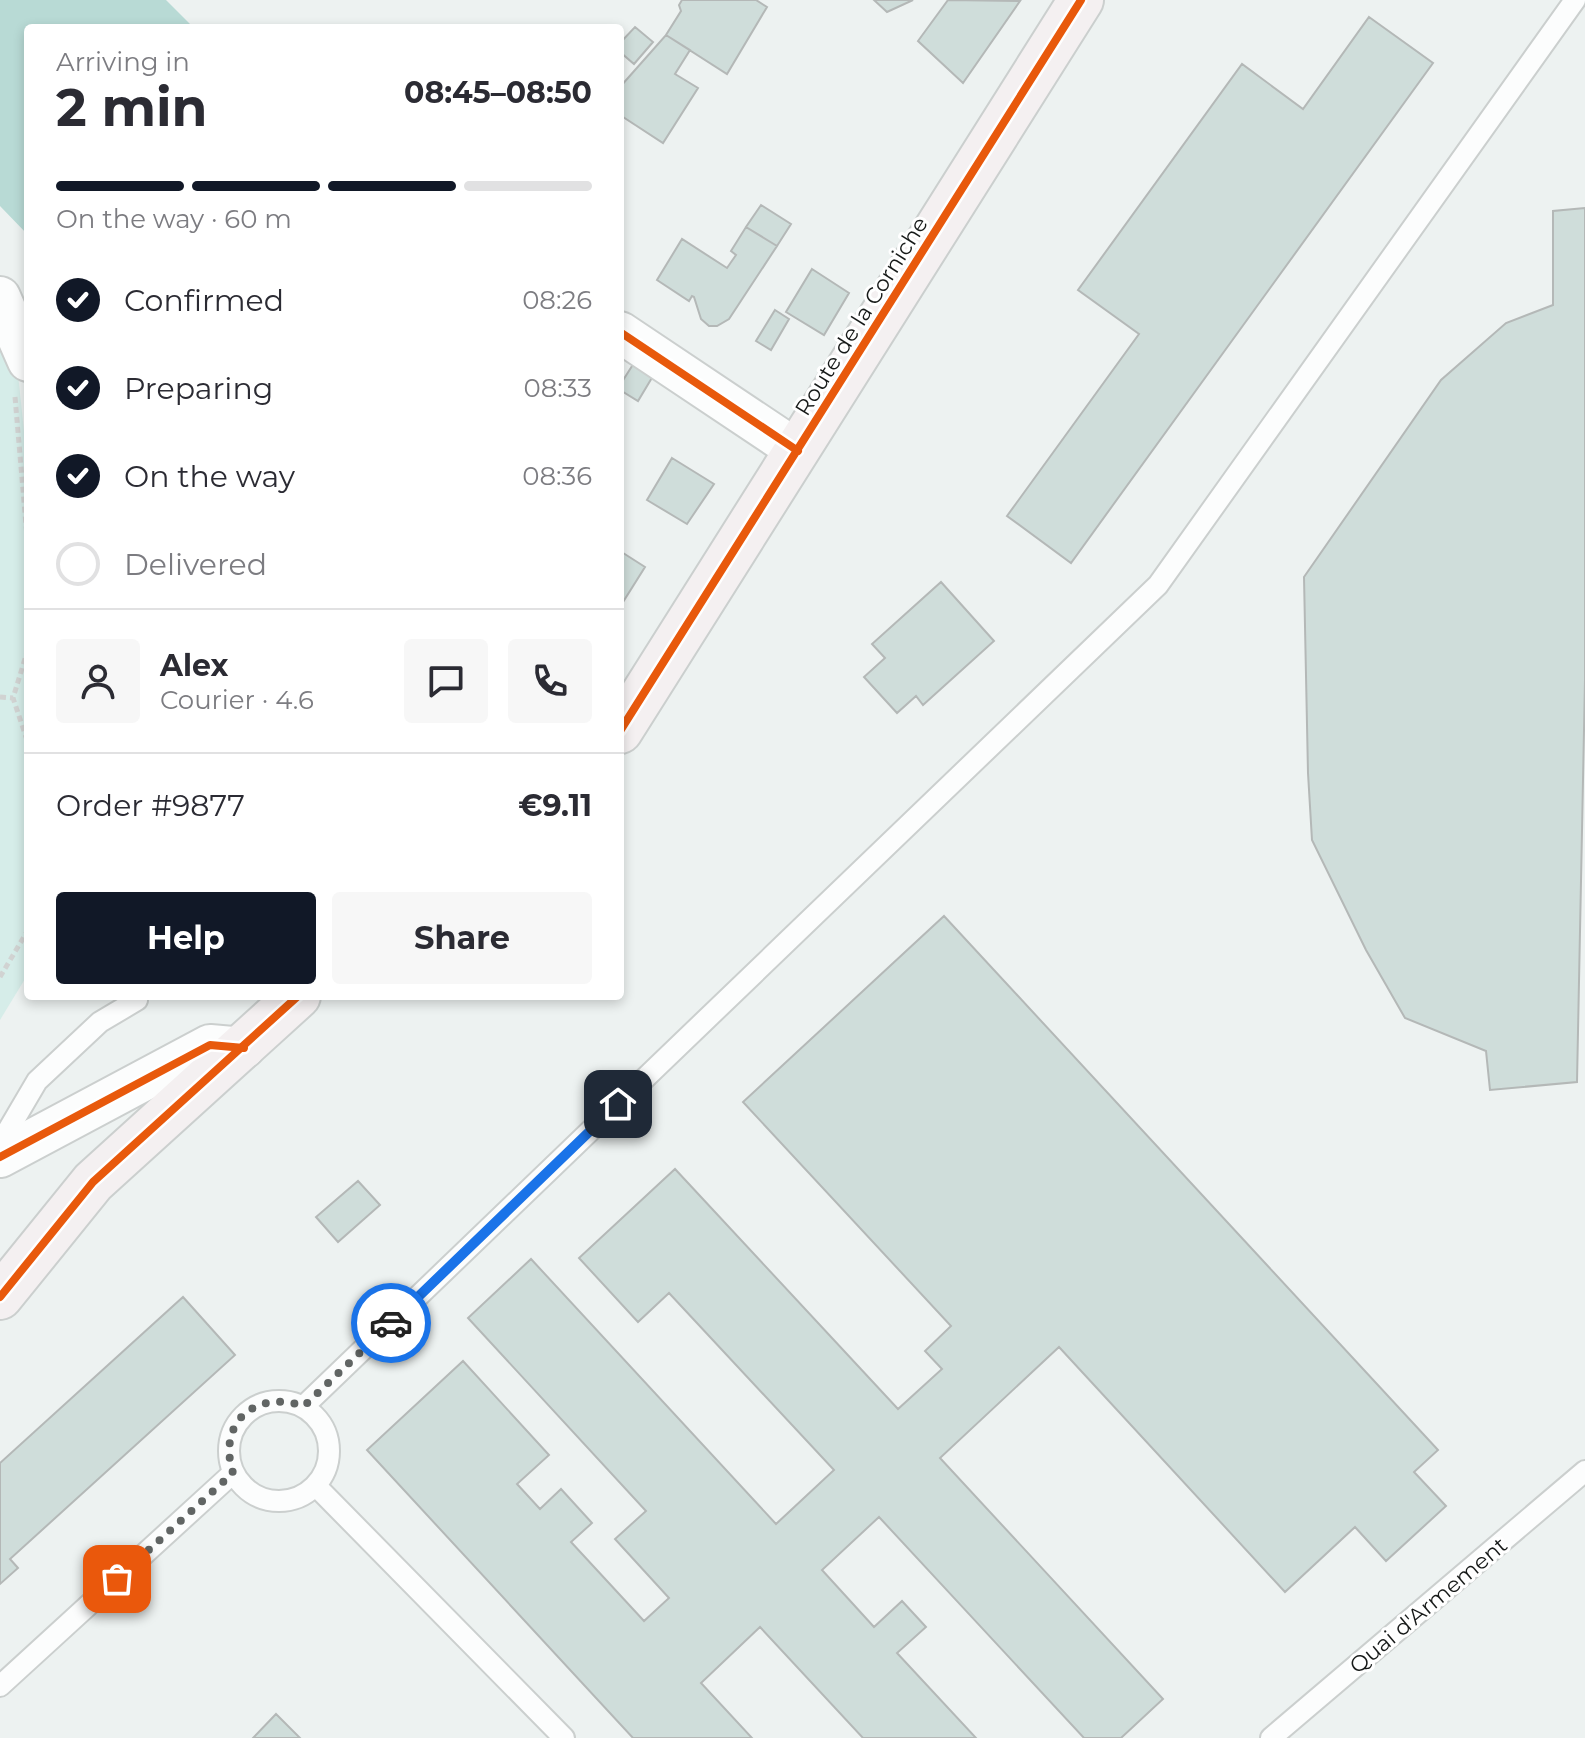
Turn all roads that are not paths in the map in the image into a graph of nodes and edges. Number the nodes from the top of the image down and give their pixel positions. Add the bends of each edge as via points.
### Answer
1 (1081, 0) edge
2 (1575, 0) edge
3 (0, 297) edge
4 (624, 335) edge
5 (22, 369) edge
6 (798, 451) junction
7 (624, 725) edge
8 (137, 1000) dead end
9 (294, 1000) edge
10 (244, 1048) junction
11 (0, 1144) edge
12 (0, 1157) edge
13 (0, 1297) edge
14 (304, 1406) junction
15 (1585, 1471) edge
16 (233, 1473) junction
17 (316, 1486) junction
18 (0, 1686) edge
19 (564, 1738) edge
20 (1271, 1738) edge

1 - 6 street, Route de la Corniche
2 - 14 lane via 1158,585
3 - 5 street
4 - 6 street
6 - 7 street, Route de la Corniche
8 - 11 lane via 100,1022 37,1081
9 - 10 street
10 - 12 street via 210,1045
10 - 13 street via 93,1182
14 - 16 lane via 269,1401 245,1412 229,1443
14 - 17 lane via 328,1436 326,1471
15 - 20 lane, Quai d'Armement
16 - 17 lane via 258,1497 275,1501 293,1499
16 - 18 lane
17 - 19 lane

